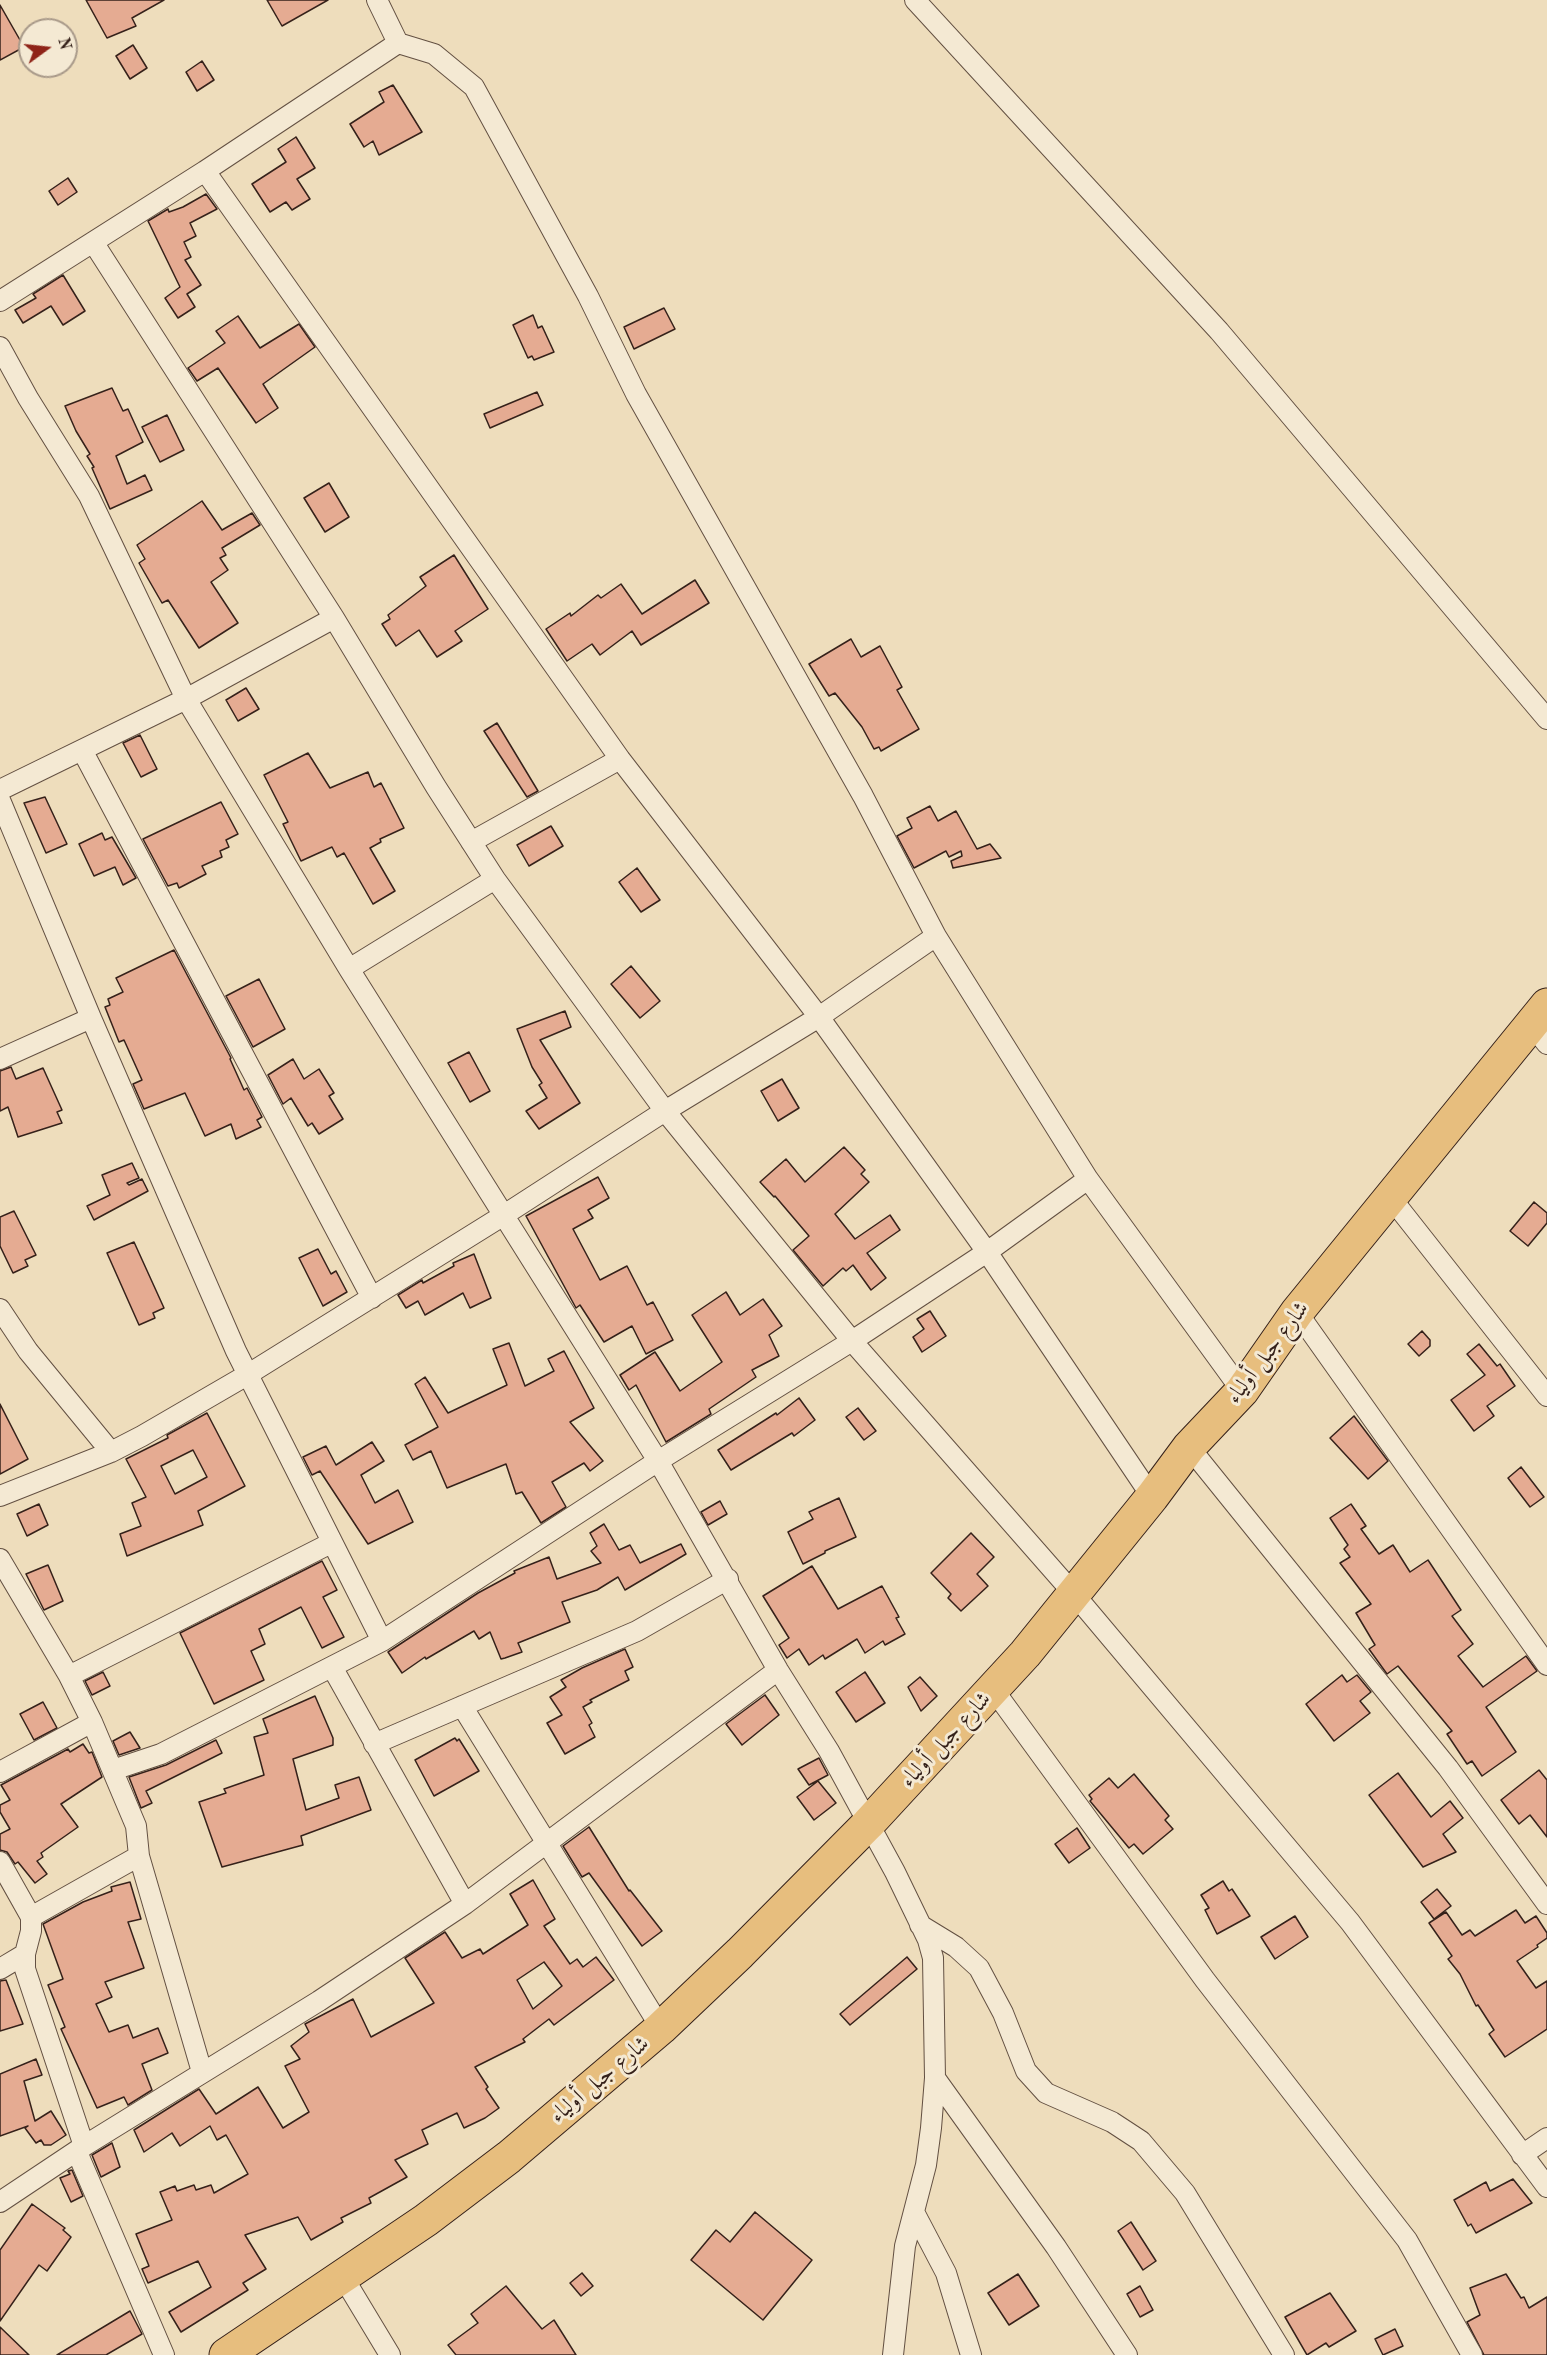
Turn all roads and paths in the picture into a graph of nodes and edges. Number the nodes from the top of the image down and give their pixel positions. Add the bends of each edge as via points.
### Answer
1 (377, 0) edge
2 (915, 0) edge
3 (398, 43) junction
4 (205, 171) junction
5 (93, 242) junction
6 (0, 302) edge
7 (0, 347) edge
8 (333, 618) junction
9 (186, 699) junction
10 (1547, 719) edge
11 (82, 750) junction
12 (620, 759) junction
13 (0, 790) edge
14 (0, 800) edge
15 (471, 842) junction
16 (495, 879) junction
17 (936, 936) junction
18 (349, 969) junction
19 (819, 1017) junction
20 (91, 1018) junction
21 (1542, 1024) edge
22 (0, 1059) edge
23 (665, 1111) junction
24 (1088, 1179) junction
25 (1390, 1198) junction
26 (504, 1215) junction
27 (987, 1252) junction
28 (372, 1298) junction
29 (0, 1309) edge
30 (1297, 1312) junction
31 (852, 1341) junction
32 (247, 1375) junction
33 (1242, 1391) junction
34 (1547, 1396) edge
35 (1189, 1447) junction
36 (111, 1452) junction
37 (658, 1461) junction
38 (0, 1496) edge
39 (1152, 1497) junction
40 (331, 1543) junction
41 (0, 1558) edge
42 (728, 1579) junction
43 (1074, 1594) junction
44 (382, 1641) junction
45 (1547, 1665) edge
46 (332, 1667) junction
47 (778, 1670) junction
48 (69, 1676) junction
49 (993, 1689) junction
50 (462, 1706) junction
51 (92, 1722) junction
52 (374, 1744) junction
53 (113, 1770) junction
54 (0, 1772) edge
55 (867, 1824) junction
56 (546, 1842) junction
57 (139, 1856) junction
58 (0, 1862) edge
59 (465, 1904) junction
60 (1547, 1904) edge
61 (31, 1917) junction
62 (920, 1925) junction
63 (25, 1954) junction
64 (0, 1969) edge
65 (661, 2028) junction
66 (202, 2073) junction
67 (935, 2078) junction
68 (1547, 2138) edge
69 (80, 2149) junction
70 (1522, 2155) junction
71 (1547, 2187) edge
72 (0, 2202) edge
73 (914, 2212) junction
74 (343, 2277) junction
75 (164, 2355) edge
76 (226, 2355) edge
77 (390, 2355) edge
78 (892, 2355) edge
79 (971, 2355) edge
80 (1127, 2355) edge
81 (1284, 2355) edge
82 (1472, 2355) edge

1 - 3 street
2 - 10 street via 1218,331
3 - 4 street
3 - 17 street via 434,54 474,87 588,296 636,394 863,796
4 - 5 street
4 - 12 street
5 - 6 street
5 - 8 street
7 - 9 street via 89,496
8 - 9 street
8 - 15 street
9 - 11 street
9 - 18 street
11 - 13 street
11 - 28 street
12 - 15 street
12 - 19 street
14 - 20 street
15 - 16 street
16 - 18 street
16 - 23 street
17 - 19 street
17 - 24 street
18 - 26 street
19 - 23 street
19 - 27 street
20 - 22 street
20 - 32 street
21 - 25 highway, شارع جبل أولياء
23 - 26 street
23 - 31 street
24 - 27 street
24 - 33 street
25 - 30 highway, شارع جبل أولياء
25 - 34 street
26 - 28 street
26 - 37 street
27 - 31 street
27 - 39 street
28 - 32 street
29 - 36 street via 28,1351
30 - 33 highway, شارع جبل أولياء
30 - 45 street
31 - 37 street
31 - 43 street
32 - 36 street
32 - 40 street
33 - 35 highway, شارع جبل أولياء
35 - 39 highway, شارع جبل أولياء
35 - 60 street via 1448,1768
36 - 38 street
37 - 42 street
37 - 44 street
39 - 43 highway, شارع جبل أولياء
40 - 44 street
40 - 48 street
41 - 48 street
42 - 47 street
42 - 50 street via 637,1630
43 - 49 highway, شارع جبل أولياء
43 - 70 street via 1350,1922
44 - 46 street
46 - 52 street
46 - 53 street via 161,1754
47 - 55 street via 829,1751
47 - 56 street
48 - 51 street
49 - 55 highway, شارع جبل أولياء
49 - 82 street via 1205,1980 1407,2240
50 - 52 street
50 - 56 street
51 - 53 street
51 - 54 street
52 - 59 street
53 - 57 street via 136,1826
55 - 62 street
55 - 65 highway, شارع جبل أولياء
56 - 59 street
56 - 65 street
57 - 61 street
57 - 66 street
58 - 61 street
59 - 66 street
61 - 63 street
62 - 67 street via 933,1958
62 - 81 street via 956,1947 980,1968 1026,2071 1046,2093 1112,2122 1141,2141 1185,2193
63 - 64 street
63 - 69 street via 27,1976
65 - 74 highway, شارع جبل أولياء via 509,2157
66 - 69 street
67 - 73 street via 926,2165
67 - 80 street via 1056,2247
68 - 70 street
69 - 72 street
69 - 75 street
70 - 71 street
73 - 78 street via 905,2246
73 - 79 street via 946,2273
74 - 76 highway, شارع جبل أولياء
74 - 77 street

